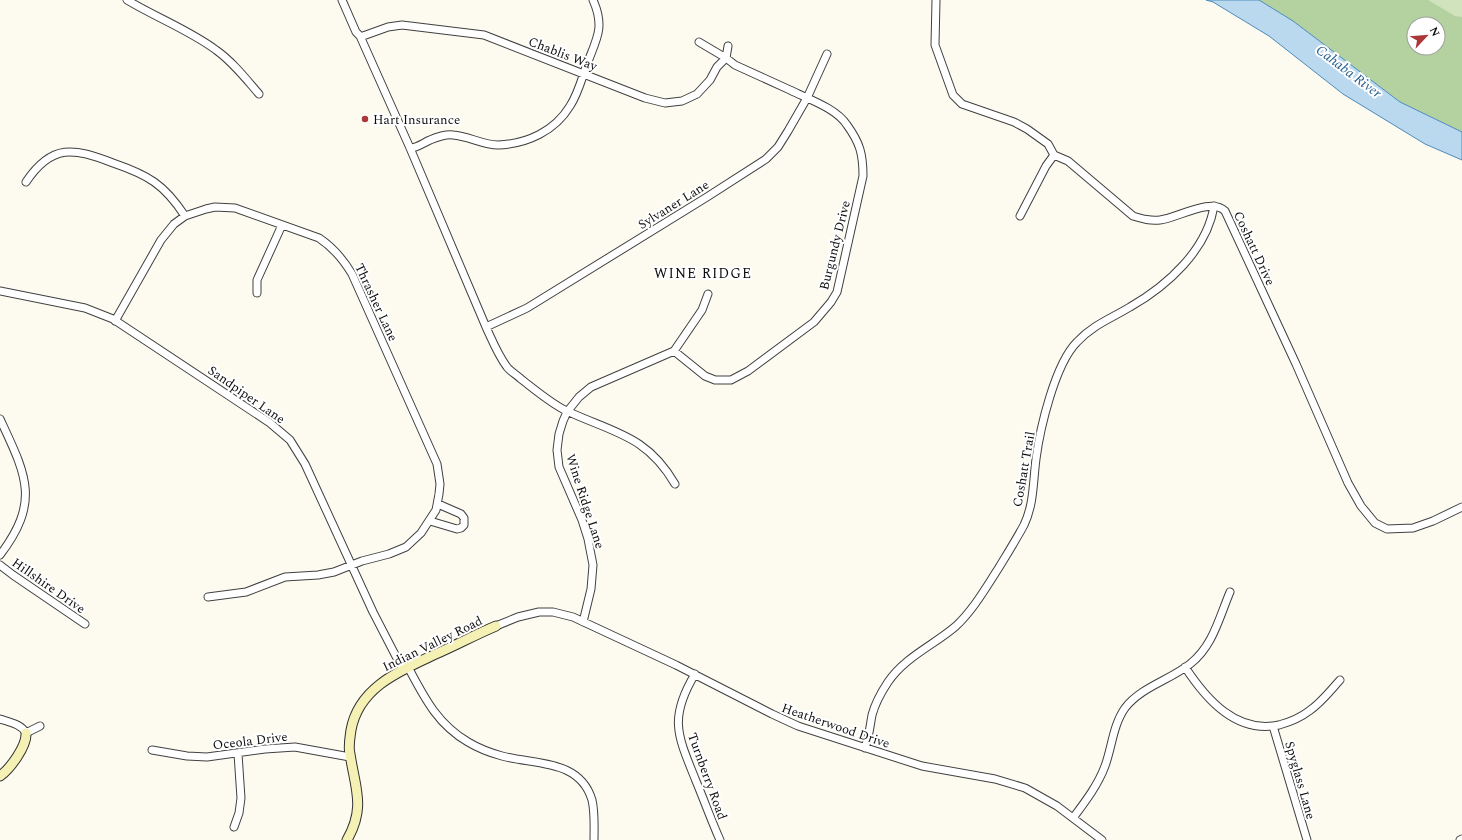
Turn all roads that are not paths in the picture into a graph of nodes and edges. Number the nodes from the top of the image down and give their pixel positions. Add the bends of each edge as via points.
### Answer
1 (127, 0) edge
2 (342, 0) edge
3 (593, 0) edge
4 (936, 0) edge
5 (360, 36) junction
6 (700, 42) dead end
7 (728, 46) dead end
8 (827, 54) dead end
9 (726, 58) junction
10 (583, 74) junction
11 (260, 94) dead end
12 (806, 98) junction
13 (410, 148) junction
14 (1054, 155) junction
15 (26, 182) dead end
16 (1214, 206) junction
17 (185, 216) junction
18 (1020, 216) dead end
19 (282, 225) junction
20 (0, 291) edge
21 (257, 293) dead end
22 (708, 294) dead end
23 (116, 321) junction
24 (486, 327) junction
25 (674, 350) junction
26 (567, 412) junction
27 (0, 419) edge
28 (675, 484) dead end
29 (438, 504) junction
30 (1462, 507) edge
31 (430, 521) junction
32 (0, 555) edge
33 (0, 565) edge
34 (351, 566) junction
35 (1230, 592) dead end
36 (208, 597) dead end
37 (583, 622) junction
38 (85, 624) dead end
39 (496, 626) joint
40 (1185, 667) junction
41 (405, 669) junction
42 (695, 674) junction
43 (1340, 680) dead end
44 (0, 719) edge
45 (40, 726) dead end
46 (1273, 726) junction
47 (26, 733) junction
48 (866, 748) junction
49 (152, 750) dead end
50 (238, 754) junction
51 (350, 756) junction
52 (0, 776) edge
53 (1073, 818) junction
54 (234, 828) dead end
55 (347, 840) edge
56 (594, 840) edge
57 (720, 840) edge
58 (1102, 840) edge
59 (1307, 840) edge

1 - 11 street via 198,37 217,50
2 - 5 street
3 - 10 street via 599,13 600,30
4 - 14 street, Coshatt Drive via 935,45 953,95 962,104 1027,129 1048,144
5 - 10 street, Chablis Way via 402,25 484,35
5 - 13 street
6 - 9 street, Burgundy Drive
7 - 9 street, Chablis Way
8 - 12 street, Sylvaner Lane
9 - 10 street, Chablis Way via 697,94 682,101 665,103
9 - 12 street, Burgundy Drive via 735,65
10 - 13 street via 571,105 563,117 542,134 526,141 497,145 453,135 432,139
12 - 24 street, Sylvaner Lane via 778,147 766,159 527,308
12 - 25 street, Burgundy Drive via 827,108 847,124 863,157 863,176 837,292 814,322 748,371 731,380 715,380 705,376
13 - 24 street
14 - 16 street, Coshatt Drive via 1068,161 1133,216 1146,220 1161,220
14 - 18 street
15 - 17 street via 34,170 52,156 69,152 86,153 149,177 165,190
16 - 30 street, Coshatt Drive via 1223,209 1228,216 1348,483 1361,506 1375,523 1387,529 1413,528
16 - 48 street, Coshatt Trail via 1207,231 1182,266 1141,300 1088,330 1068,352 1056,376 1043,424 1036,457 1032,500 1024,524 1013,545 964,618 896,671 888,682 872,715
17 - 19 street, Thrasher Lane via 206,208 226,207 245,211
17 - 23 street, Thrasher Lane via 174,224 161,240
19 - 21 street via 257,280
19 - 29 street, Thrasher Lane via 319,238 328,244 342,258 352,274 434,455 440,484
20 - 23 street, Sandpiper Lane via 85,308
22 - 25 street via 702,310
23 - 34 street, Sandpiper Lane via 270,423 286,437 305,464
24 - 26 street via 496,350 508,368
25 - 26 street, Wine Ridge Lane via 591,387
26 - 28 street via 595,422 641,445 659,461
26 - 37 street, Wine Ridge Lane via 559,434 559,466 582,520 593,565 589,602
27 - 32 street via 26,487 21,521
29 - 31 street, Thrasher Lane
29 - 31 street via 461,514 464,525 457,529
31 - 34 street, Thrasher Lane via 406,547
33 - 38 street, Hillshire Drive
34 - 36 street, Thrasher Lane via 326,574 285,577 246,592
34 - 41 street, Sandpiper Lane via 387,641
35 - 40 street via 1208,643
37 - 39 street, Heatherwood Drive via 547,611 526,614
37 - 42 street, Heatherwood Drive
39 - 41 street, Indian Valley Road
40 - 46 street via 1196,684 1229,716 1247,724
40 - 53 street via 1139,694 1125,709 1117,724 1101,776
41 - 51 street, Indian Valley Road via 389,677 362,702 350,735
41 - 56 street, Sandpiper Lane via 434,712 469,742 501,756 561,767 578,777 592,799
42 - 48 street, Heatherwood Drive via 804,728
42 - 57 street, Turnberry Road via 683,700 678,722 679,737 689,768
43 - 46 street via 1308,712 1295,720
44 - 47 street via 18,726
45 - 47 street
46 - 59 street, Spyglass Lane
47 - 52 street via 19,754
48 - 53 street, Heatherwood Drive via 922,766 1014,784 1047,799
49 - 50 street, Oceola Drive via 197,757
50 - 51 street, Oceola Drive via 295,747
50 - 54 street via 241,798
51 - 55 street, Indian Valley Road via 358,804
53 - 58 street, Heatherwood Drive

